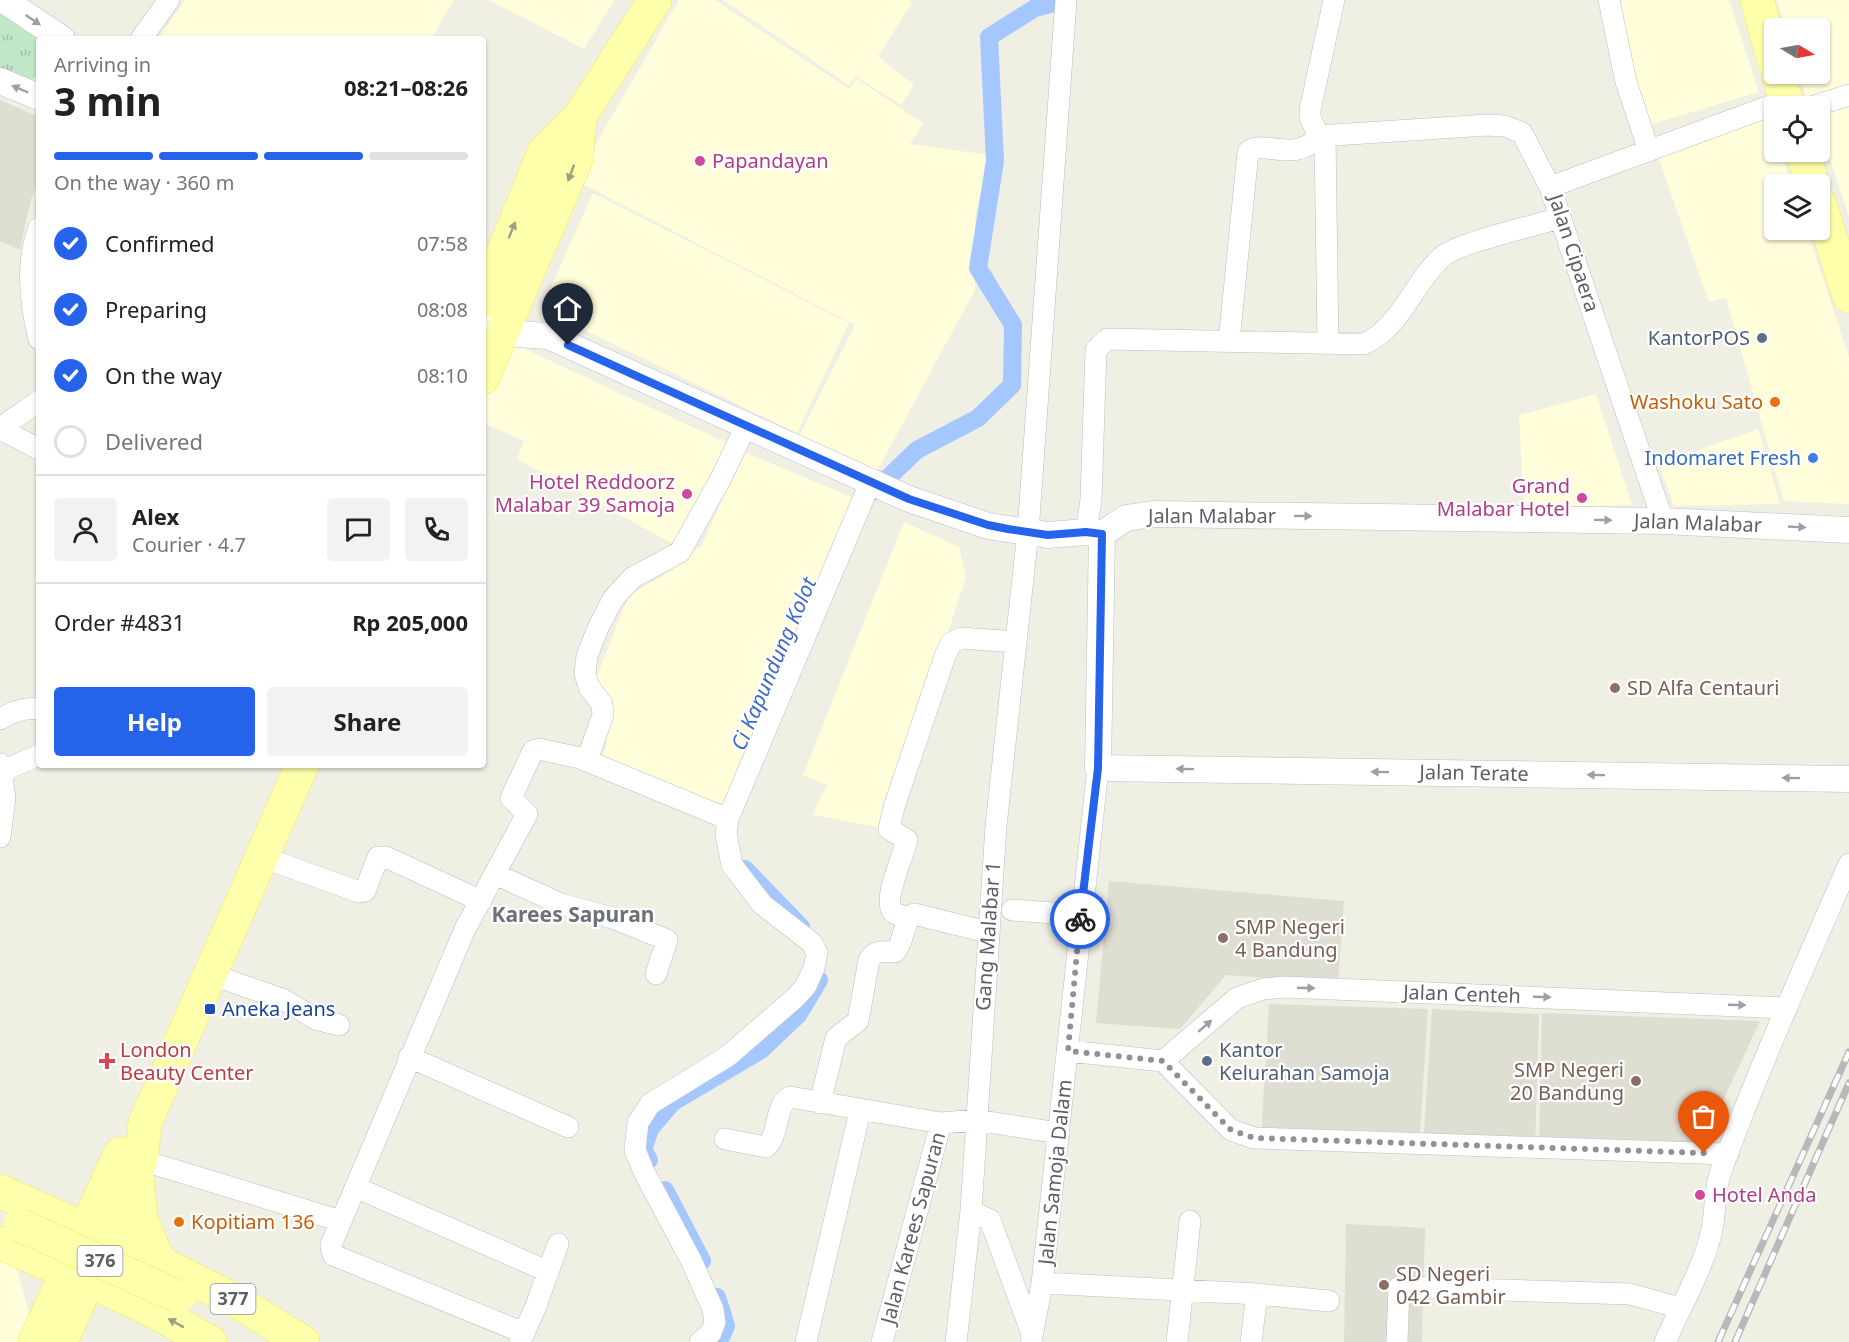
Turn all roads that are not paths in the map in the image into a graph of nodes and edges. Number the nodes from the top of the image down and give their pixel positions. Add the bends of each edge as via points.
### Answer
1 (4, 0) edge
2 (169, 0) edge
3 (655, 0) edge
4 (1334, 0) edge
5 (1609, 0) edge
6 (1757, 0) edge
7 (1066, 10) edge
8 (1764, 25) edge
9 (58, 36) edge
10 (143, 36) edge
11 (0, 81) edge
12 (1849, 95) edge
13 (36, 96) edge
14 (1820, 96) edge
15 (1764, 108) edge
16 (1322, 136) junction
17 (1649, 151) junction
18 (1550, 187) junction
19 (1560, 218) junction
20 (1830, 236) edge
21 (36, 240) edge
22 (493, 292) edge
23 (1849, 296) edge
24 (36, 324) edge
25 (493, 328) edge
26 (548, 336) junction
27 (1229, 342) junction
28 (1328, 344) junction
29 (486, 363) edge
30 (36, 402) edge
31 (746, 426) junction
32 (0, 428) edge
33 (36, 447) edge
34 (869, 483) junction
35 (1663, 521) junction
36 (1849, 530) edge
37 (1028, 532) junction
38 (1094, 533) junction
39 (1016, 642) junction
40 (36, 709) edge
41 (0, 719) edge
42 (36, 756) edge
43 (587, 760) junction
44 (1, 767) edge
45 (301, 768) edge
46 (1098, 768) junction
47 (1849, 779) edge
48 (728, 819) junction
49 (0, 837) edge
50 (262, 857) junction
51 (1849, 864) edge
52 (495, 874) junction
53 (481, 901) junction
54 (1012, 910) dead end
55 (1081, 915) junction
56 (909, 918) junction
57 (987, 932) junction
58 (210, 974) junction
59 (656, 974) dead end
60 (1787, 1008) junction
61 (339, 1025) dead end
62 (1068, 1051) junction
63 (409, 1057) junction
64 (1163, 1061) junction
65 (820, 1103) junction
66 (860, 1111) junction
67 (976, 1120) junction
68 (941, 1123) junction
69 (568, 1127) dead end
70 (1059, 1133) junction
71 (725, 1139) dead end
72 (1728, 1154) junction
73 (132, 1163) junction
74 (355, 1187) junction
75 (0, 1191) edge
76 (971, 1211) junction
77 (341, 1221) junction
78 (1190, 1221) dead end
79 (14, 1228) edge
80 (96, 1234) junction
81 (558, 1244) dead end
82 (159, 1262) junction
83 (77, 1277) junction
84 (544, 1281) junction
85 (1042, 1283) junction
86 (1183, 1289) junction
87 (1257, 1294) junction
88 (179, 1297) joint
89 (1329, 1301) dead end
90 (142, 1305) junction
91 (1680, 1308) junction
92 (51, 1336) edge
93 (522, 1338) edge
94 (1032, 1338) edge
95 (210, 1342) edge
96 (262, 1342) edge
97 (303, 1342) edge
98 (700, 1342) edge
99 (806, 1342) edge
100 (882, 1342) edge
101 (956, 1342) edge
102 (1177, 1342) edge
103 (1251, 1342) edge
104 (1397, 1342) edge
105 (1665, 1342) edge

1 -> 9 street
2 - 10 street
3 - 22 main road via 580,116 544,152
4 - 16 street via 1310,110 1310,118
5 - 17 street via 1624,73
6 - 8 main road
7 - 37 street, Gang Malabar 1
13 -> 11 street
12 - 14 street, Jalan Cipaera
15 - 17 street, Jalan Cipaera
16 - 18 street via 1505,126 1522,133
16 - 27 street via 1305,149 1255,148 1248,152
16 - 28 street
17 - 18 street, Jalan Cipaera
18 - 19 street, Jalan Cipaera
19 - 28 street via 1454,249 1437,261 1401,312 1374,338 1364,344
19 - 35 street, Jalan Cipaera
20 - 23 main road
21 - 24 street via 30,295
22 - 25 main road
22 - 26 street, Jalan Malabar
25 - 26 street, Jalan Malabar
25 - 29 main road
26 - 31 street, Jalan Malabar
27 - 28 street
27 - 38 street via 1107,339 1096,350 1091,500
30 - 32 street
31 - 34 street, Jalan Malabar
31 - 43 street via 680,552 632,578 613,599 598,628 585,674 602,704 603,715
32 - 33 street
34 - 37 street, Jalan Malabar via 988,525
34 - 48 street
35 -> 36 street, Jalan Malabar
38 -> 35 street, Jalan Malabar via 1126,518 1152,514
37 - 38 street, Jalan Malabar
37 - 39 street, Gang Malabar 1
38 - 46 street, Jalan Samoja Dalam
39 - 56 street via 961,638 951,643 945,656 889,829 907,840 890,904 894,913
39 - 57 street, Gang Malabar 1
40 - 41 street via 12,712
42 - 44 street
43 - 48 street
43 - 52 street via 533,751 511,798 527,814
44 - 49 street via 5,798
45 - 50 main road
47 -> 46 street, Jalan Terate
46 - 55 street, Jalan Samoja Dalam
48 - 98 street via 726,834 732,865 763,905 812,943 817,952 806,986 795,998 728,1056 650,1104 638,1123 635,1150 713,1309 715,1323
50 - 53 street via 359,892 364,891 378,857 386,856
50 - 58 main road
51 - 60 street
52 - 53 street
52 - 59 street via 561,904 613,918 667,940
53 - 63 street
54 - 55 street
55 - 62 street, Jalan Samoja Dalam
56 - 57 street via 921,914
56 - 65 street via 900,947 895,952 876,952 869,960 858,1021 836,1038
57 - 67 street, Gang Malabar 1
58 - 61 street via 284,1000 316,1019
58 - 73 main road via 145,1123 131,1135
64 -> 60 street, Jalan Centeh via 1237,998 1284,987
60 - 72 street
62 - 64 street
62 - 70 street, Jalan Samoja Dalam
63 - 69 street
63 - 74 street
64 - 72 street via 1231,1130 1254,1138
65 - 66 street
65 - 71 street via 786,1099 766,1147
66 - 68 street
66 - 99 street
67 - 68 street, Jalan Karees Sapuran
67 - 70 street, Jalan Karees Sapuran
67 - 76 street, Gang Malabar 1
68 - 100 street, Jalan Karees Sapuran
70 - 85 street, Jalan Samoja Dalam
72 - 91 street via 1716,1186 1712,1229
73 - 77 street
73 - 79 main road via 90,1194
73 - 80 main road
73 - 82 main road via 141,1219
74 - 77 street
74 - 84 street
75 - 79 main road, 376
76 - 94 street via 990,1220
76 - 101 street, Gang Malabar 1
77 - 93 street via 331,1245 333,1255
78 - 86 street
79 - 80 main road, 376
79 - 83 main road, 376
79 - 88 main road, 376, bridge
79 - 92 main road via 38,1282
80 - 82 main road, 377
80 - 83 main road
81 - 84 street
82 - 97 main road, 377 via 234,1300
83 - 90 main road, 377
83 - 92 main road
84 - 93 street
85 - 86 street
85 - 94 street, Jalan Samoja Dalam
86 - 87 street
86 - 102 street
87 - 89 street
87 - 103 street
88 - 96 main road, 377
90 - 92 main road via 110,1306
95 -> 90 main road, 377
91 - 104 street via 1630,1294 1399,1287
91 - 105 street

